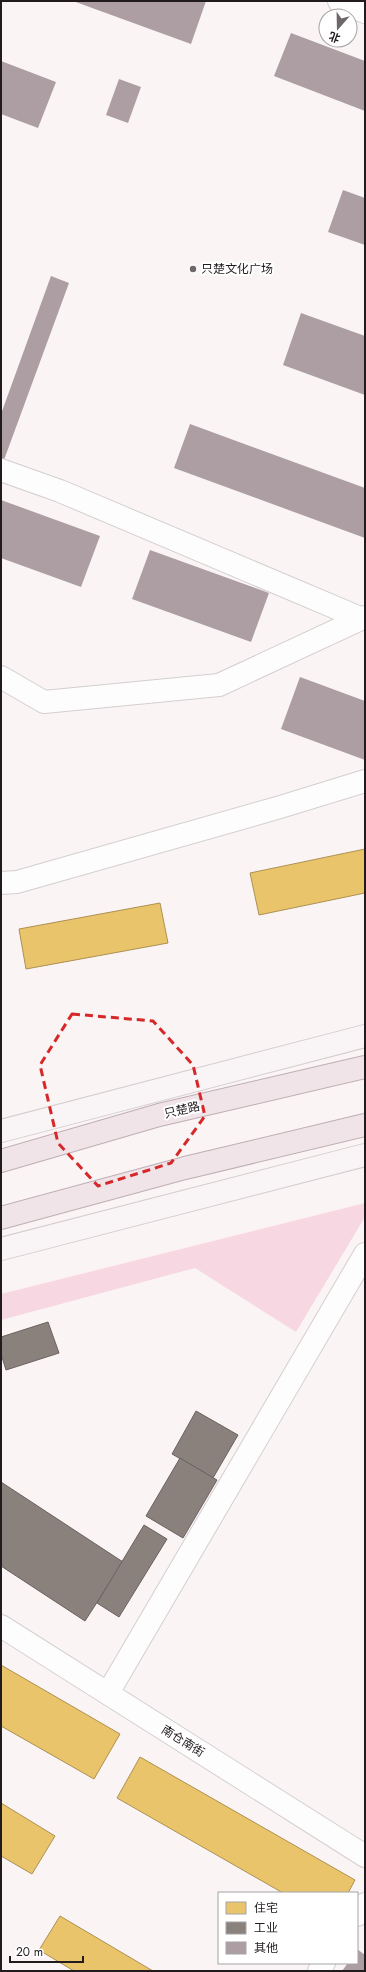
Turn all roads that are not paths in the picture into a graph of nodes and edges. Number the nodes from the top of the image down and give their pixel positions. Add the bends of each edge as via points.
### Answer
1 (339, 1) edge
2 (365, 12) edge
3 (1, 470) edge
4 (363, 618) edge
5 (1, 677) edge
6 (365, 781) edge
7 (1, 883) edge
8 (365, 1036) edge
9 (365, 1067) edge
10 (365, 1125) edge
11 (1, 1131) edge
12 (365, 1155) edge
13 (1, 1161) edge
14 (1, 1218) edge
15 (1, 1249) edge
16 (365, 1254) edge
17 (1, 1626) edge
18 (108, 1693) junction
19 (365, 1856) edge
20 (365, 1904) edge
21 (358, 1914) edge

1 - 2 street
3 - 4 street via 60,491
4 - 5 street via 219,685 44,702
6 - 7 street via 25,880
8 - 11 main road
9 - 13 highway, 只楚路 via 159,1115
10 - 14 highway via 185,1168
12 - 15 main road
16 - 18 street
17 - 18 street, 南仓南街
18 - 19 street, 南仓南街
20 - 21 street

